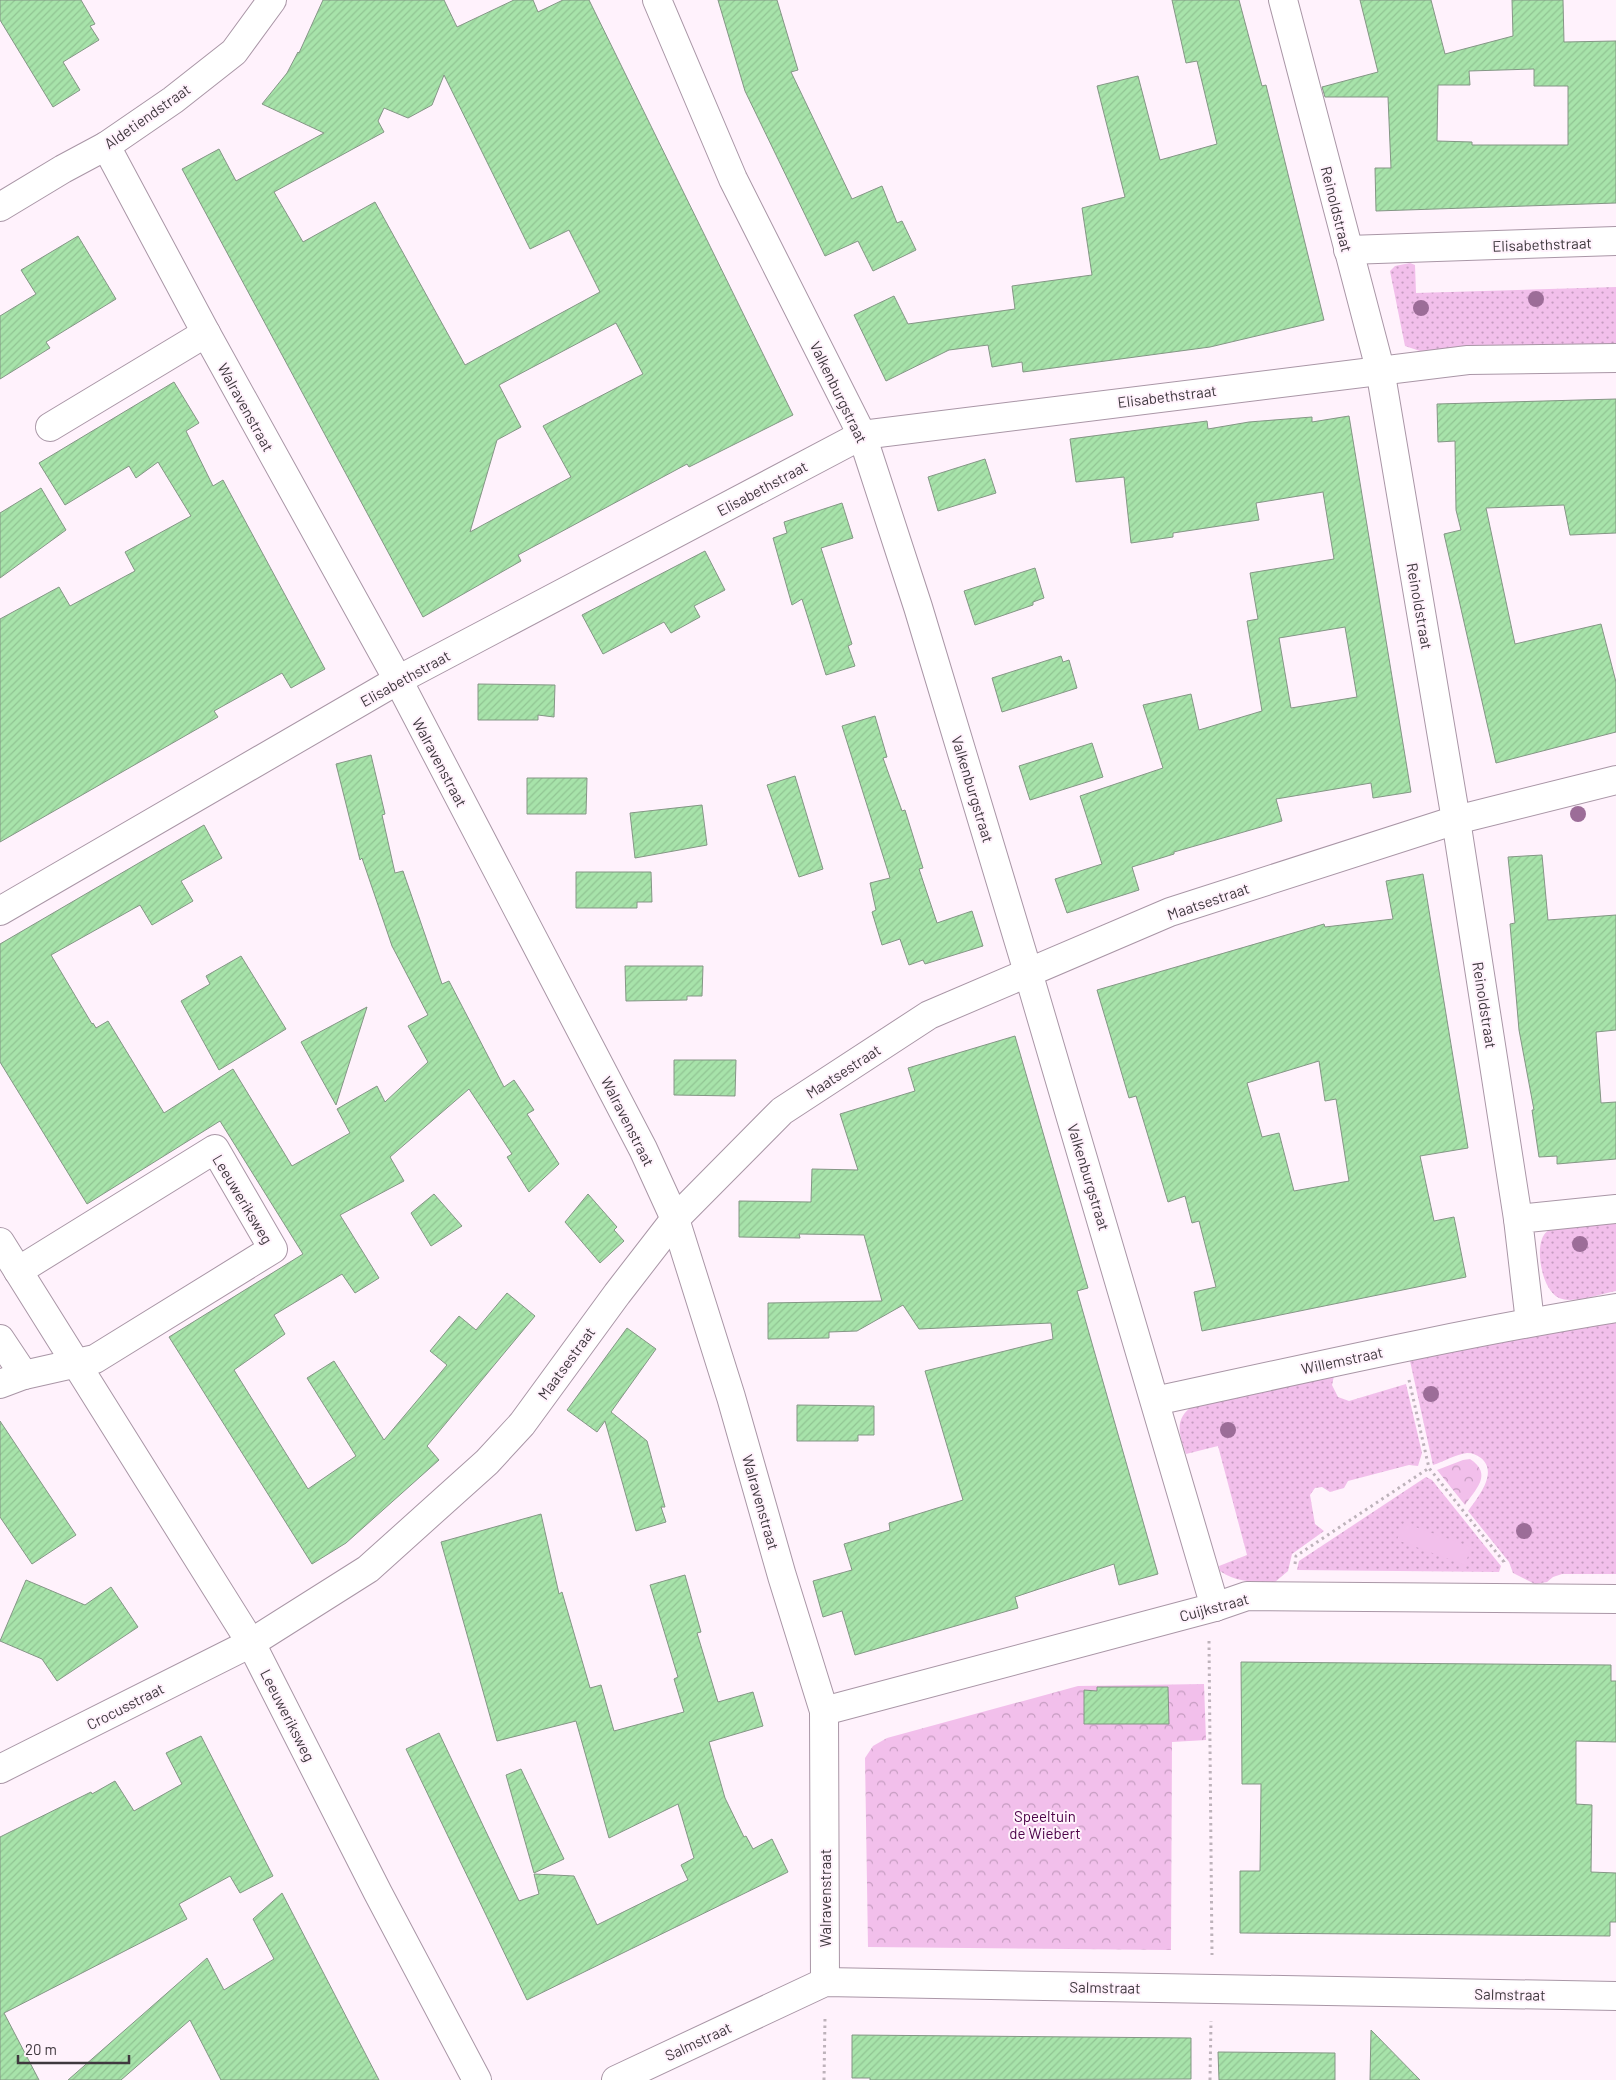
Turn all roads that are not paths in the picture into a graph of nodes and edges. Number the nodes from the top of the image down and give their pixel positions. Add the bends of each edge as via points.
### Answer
1 (272, 0) edge
2 (657, 0) edge
3 (1283, 0) edge
4 (106, 146) junction
5 (0, 208) edge
6 (1616, 241) edge
7 (1348, 250) junction
8 (206, 333) junction
9 (1616, 358) edge
10 (1380, 369) junction
11 (50, 427) dead end
12 (862, 435) junction
13 (398, 680) junction
14 (1616, 780) edge
15 (1456, 820) junction
16 (0, 910) edge
17 (1028, 972) junction
18 (1616, 1209) edge
19 (675, 1219) junction
20 (1518, 1219) junction
21 (0, 1242) edge
22 (18, 1271) junction
23 (1616, 1308) edge
24 (1530, 1322) junction
25 (0, 1339) edge
26 (76, 1364) junction
27 (12, 1380) edge
28 (1155, 1401) junction
29 (1616, 1599) edge
30 (1215, 1607) junction
31 (251, 1643) junction
32 (824, 1710) junction
33 (0, 1769) edge
34 (825, 1982) junction
35 (1616, 1996) edge
36 (477, 2080) edge
37 (616, 2080) edge

1 - 4 street, Aldetiendstraat via 234,52 173,100
2 - 12 street, Valkenburgstraat via 733,179
3 - 7 street, Reinoldstraat
4 - 5 street, Aldetiendstraat
4 - 8 street, Walravenstraat
6 - 7 street, Elisabethstraat
7 - 10 street, Reinoldstraat
8 - 11 street
8 - 13 street, Walravenstraat
9 - 10 street, Elisabethstraat via 1468,360
10 - 12 street, Elisabethstraat
10 - 15 street, Reinoldstraat
12 - 13 street, Elisabethstraat
12 - 17 street, Valkenburgstraat via 918,607
13 - 16 street, Elisabethstraat
13 - 19 street, Walravenstraat via 644,1149
14 - 15 street, Maatsestraat
15 - 17 street, Maatsestraat via 1170,912
15 - 20 street, Reinoldstraat
17 - 19 street, Maatsestraat via 929,1015 782,1111
17 - 28 street, Valkenburgstraat
18 - 20 street
19 - 31 street, Maatsestraat via 522,1424 487,1462 368,1569
19 - 32 street, Walravenstraat
20 - 24 street
21 - 22 street, Leeuweriksweg
22 - 26 street, Leeuweriksweg
22 - 26 street, Leeuweriksweg via 215,1150 273,1249 95,1359
23 - 24 street, Willemstraat
24 - 28 street, Willemstraat
25 - 27 street
26 - 27 street
26 - 31 street, Leeuweriksweg
28 - 30 street, Valkenburgstraat
29 - 30 street, Cuijkstraat via 1293,1595 1247,1596
30 - 32 street, Cuijkstraat
31 - 33 street, Crocusstraat
31 - 36 street, Leeuweriksweg
32 - 34 street, Walravenstraat
34 - 35 street, Salmstraat
34 - 37 street, Salmstraat

